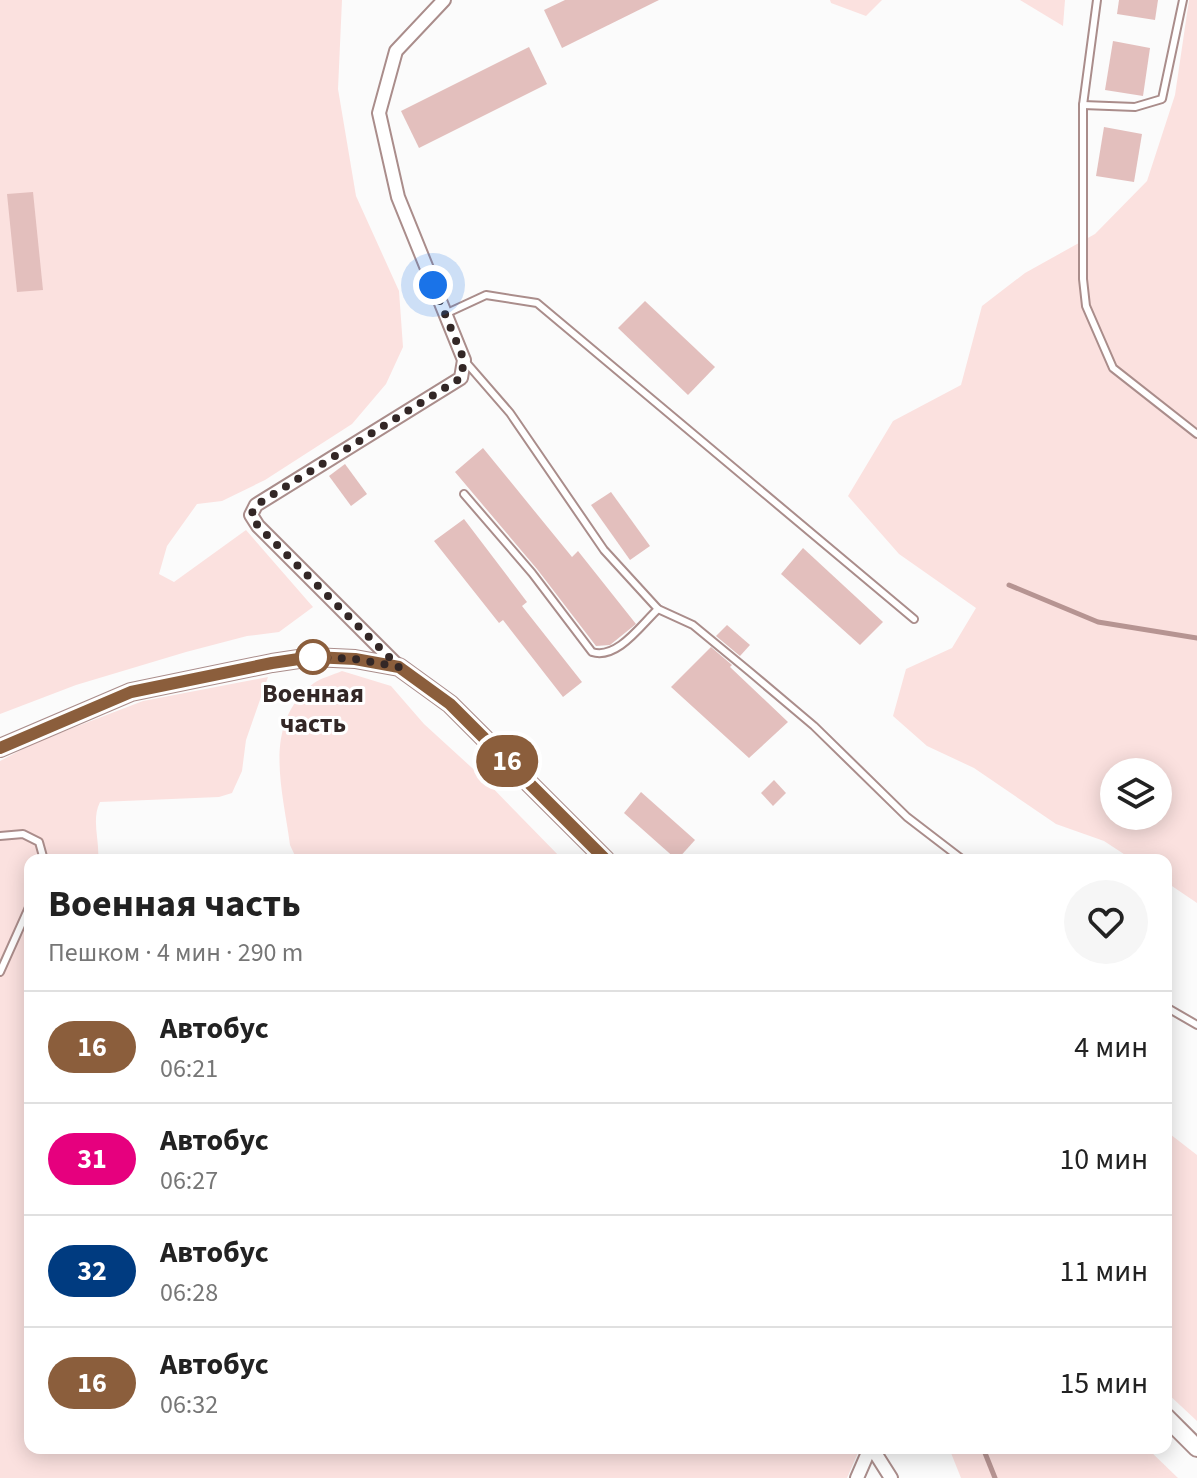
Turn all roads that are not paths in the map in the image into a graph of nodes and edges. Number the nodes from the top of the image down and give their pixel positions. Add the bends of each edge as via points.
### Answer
1 (444, 0) edge
2 (1097, 0) edge
3 (1183, 0) edge
4 (1083, 105) junction
5 (445, 314) junction
6 (464, 360) junction
7 (1197, 434) edge
8 (464, 494) dead end
9 (658, 609) junction
10 (914, 619) dead end
11 (399, 667) junction
12 (0, 748) edge
13 (0, 836) edge
14 (42, 854) edge
15 (600, 854) edge
16 (955, 854) edge
17 (24, 918) edge
18 (0, 972) edge
19 (1172, 1010) edge
20 (1197, 1025) edge
21 (1172, 1423) edge
22 (1197, 1448) edge
23 (868, 1454) edge
24 (875, 1454) edge
25 (857, 1478) edge
26 (891, 1478) edge

1 - 5 street via 396,51 379,113 398,197
2 - 4 lane
3 - 4 lane via 1162,99 1135,107
4 - 7 lane via 1086,306 1113,368
5 - 6 street
5 - 10 lane via 486,295 537,303
6 - 9 lane via 510,413 604,550
6 - 11 street via 461,378 256,505 251,515
8 - 9 lane via 592,652 613,651
9 - 16 lane via 693,625
11 - 12 street via 326,658 272,663 131,692
11 - 15 street via 450,704
13 - 14 lane via 23,834 39,842
17 - 18 lane
19 - 20 lane
21 - 22 street
23 - 25 street
24 - 26 street

